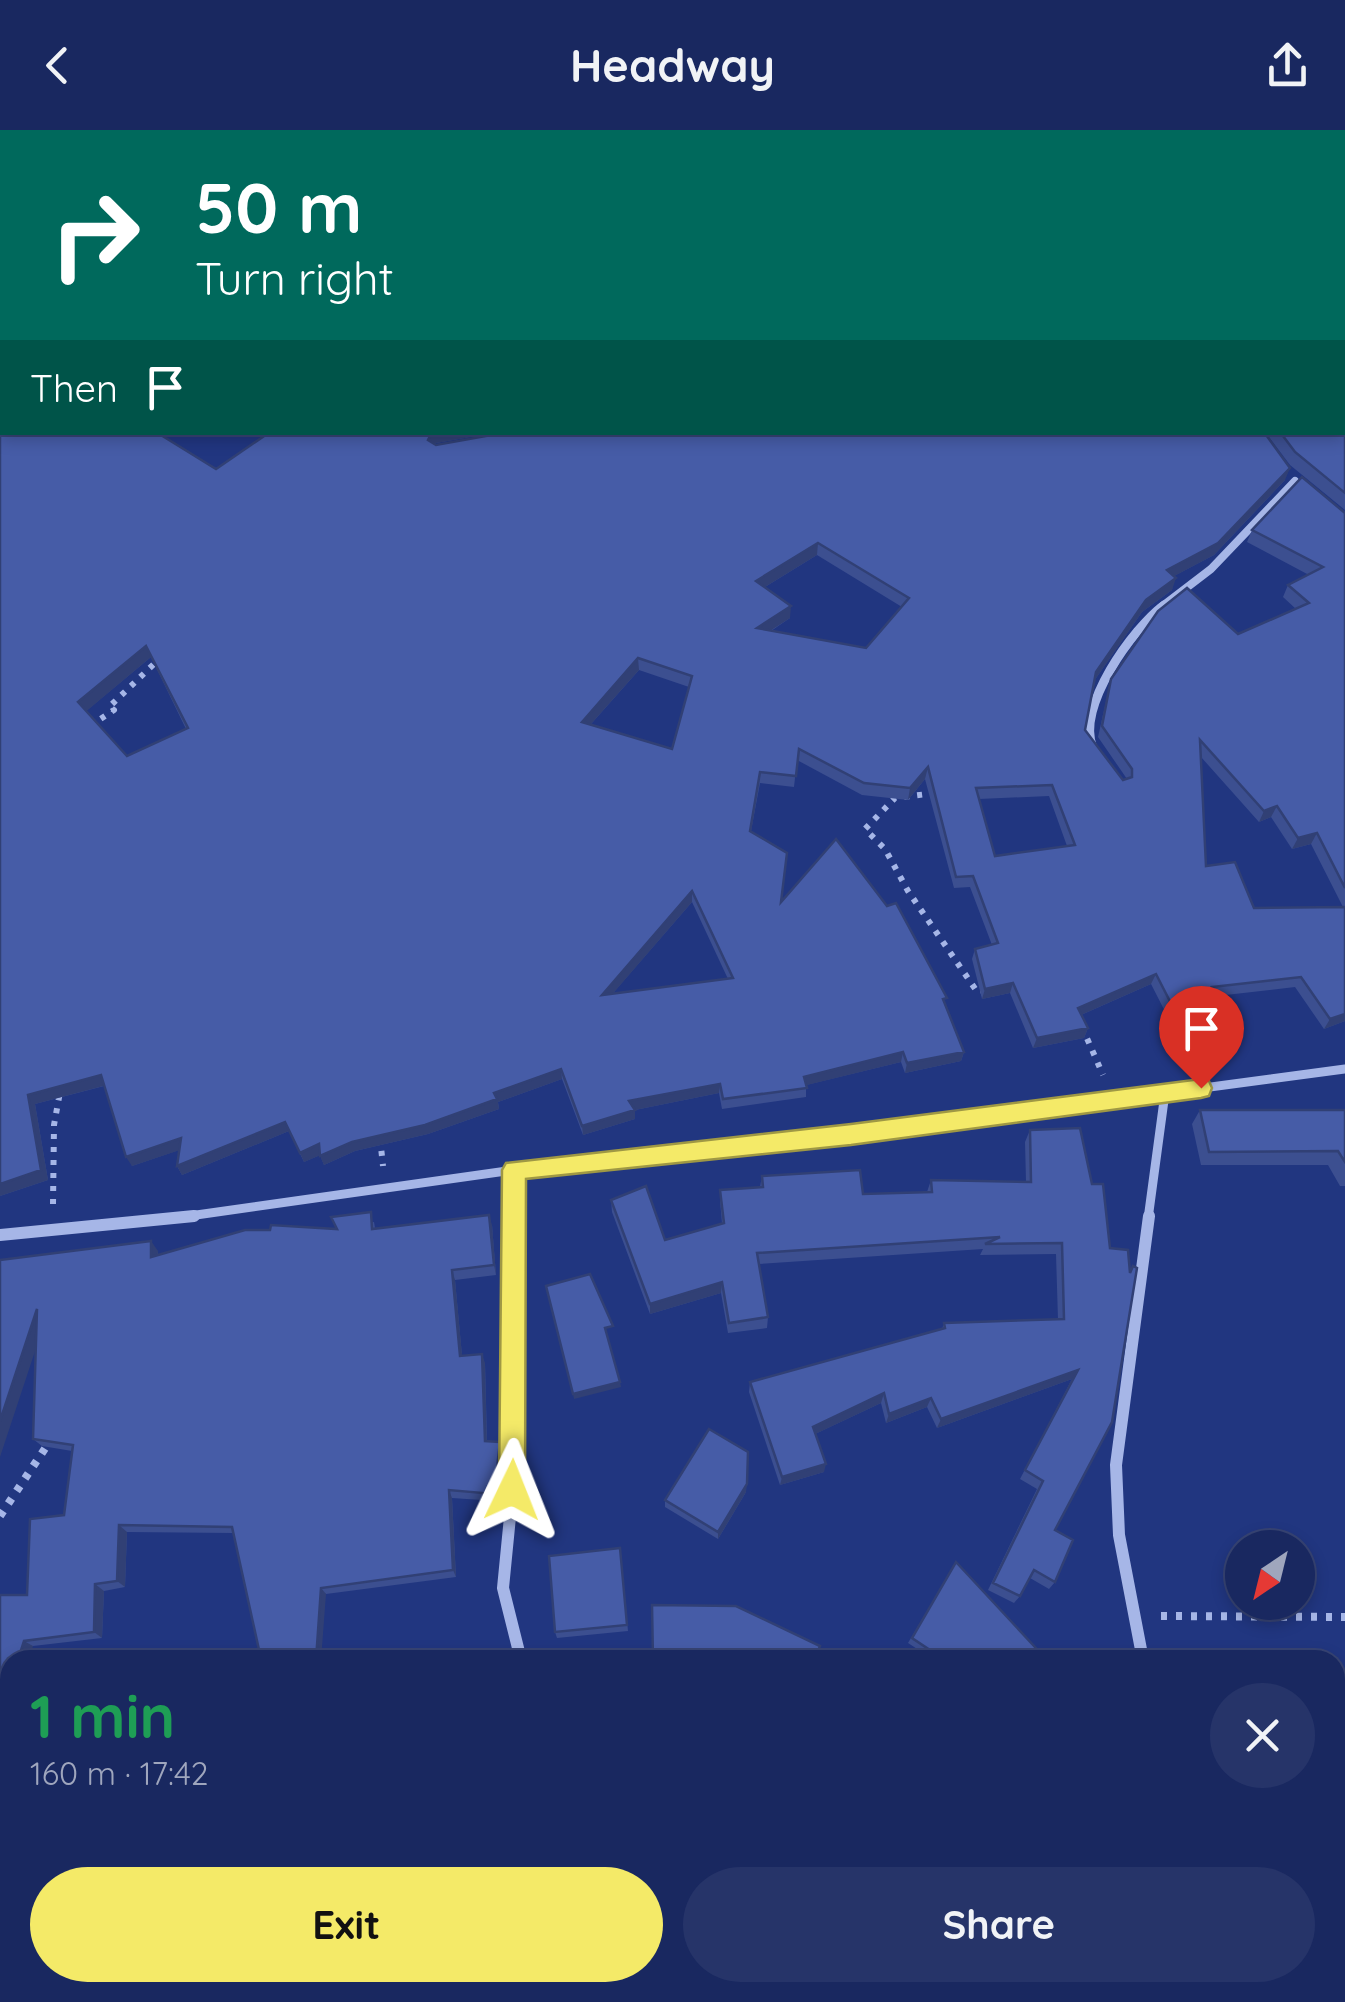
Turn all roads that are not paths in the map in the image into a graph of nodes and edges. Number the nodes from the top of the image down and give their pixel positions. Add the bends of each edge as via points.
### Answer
1 (1282, 468) edge
2 (1295, 481) junction
3 (1308, 491) edge
4 (1104, 762) edge
5 (1345, 1069) edge
6 (1165, 1093) junction
7 (514, 1170) junction
8 (0, 1235) edge
9 (518, 1650) edge
10 (1141, 1650) edge

1 - 2 street
2 - 3 street
2 - 4 street via 1211,569 1148,617 1099,688 1088,739
5 - 6 street
6 - 7 street
6 - 10 street via 1116,1465 1119,1535
7 - 8 street via 208,1215
7 - 9 street via 515,1466 503,1588

